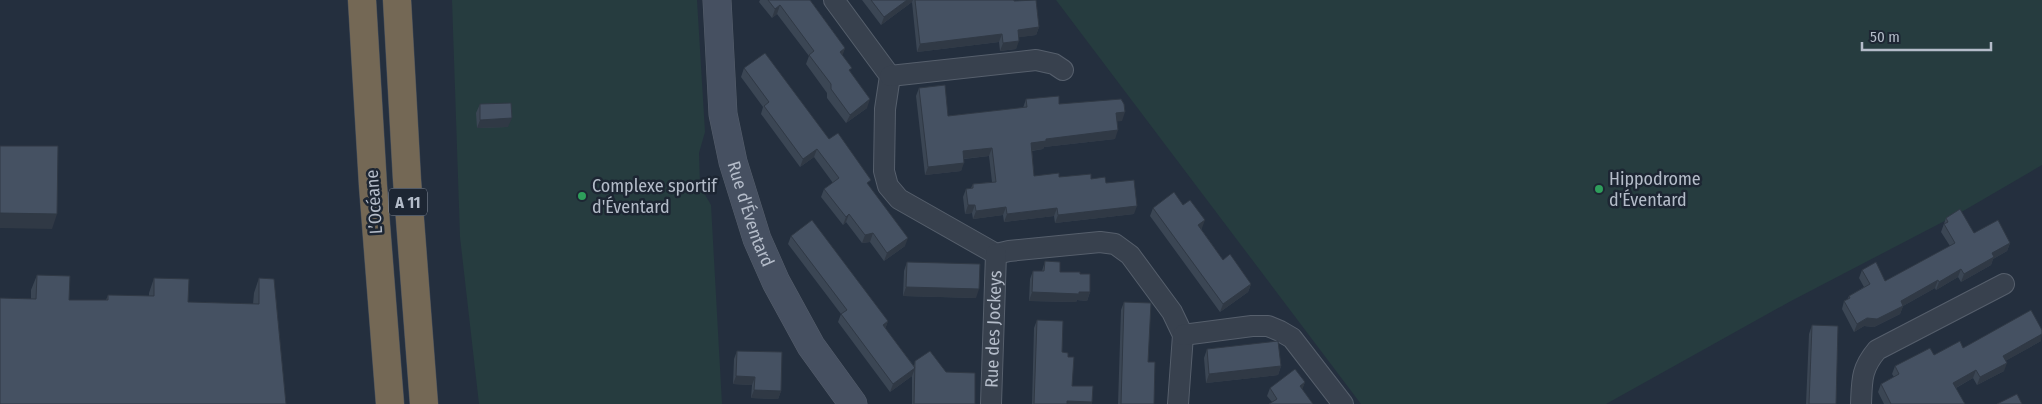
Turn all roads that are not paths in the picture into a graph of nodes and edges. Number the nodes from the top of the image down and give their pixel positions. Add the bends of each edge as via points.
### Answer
1 (362, 0) edge
2 (397, 0) edge
3 (717, 0) edge
4 (834, 0) edge
5 (1063, 70) dead end
6 (890, 76) junction
7 (996, 254) junction
8 (2004, 284) dead end
9 (1183, 336) junction
10 (390, 404) edge
11 (424, 404) edge
12 (853, 404) edge
13 (991, 404) edge
14 (1178, 404) edge
15 (1342, 404) edge
16 (1861, 404) edge

1 - 10 highway, L’Océane / A 11
2 - 11 highway, L’Océane / A 11 via 406,180
3 - 12 street, Rue d'Éventard via 723,114 733,162 757,239 811,346
4 - 6 street
5 - 6 street via 1054,64 1036,60
6 - 7 street via 884,109 884,171 888,186 899,199
7 - 9 street via 1100,242 1115,244 1130,255 1172,312
7 - 13 street, Rue des Jockeys
8 - 16 street via 1877,350 1862,373
9 - 14 street
9 - 15 street via 1252,326 1280,330 1292,338

